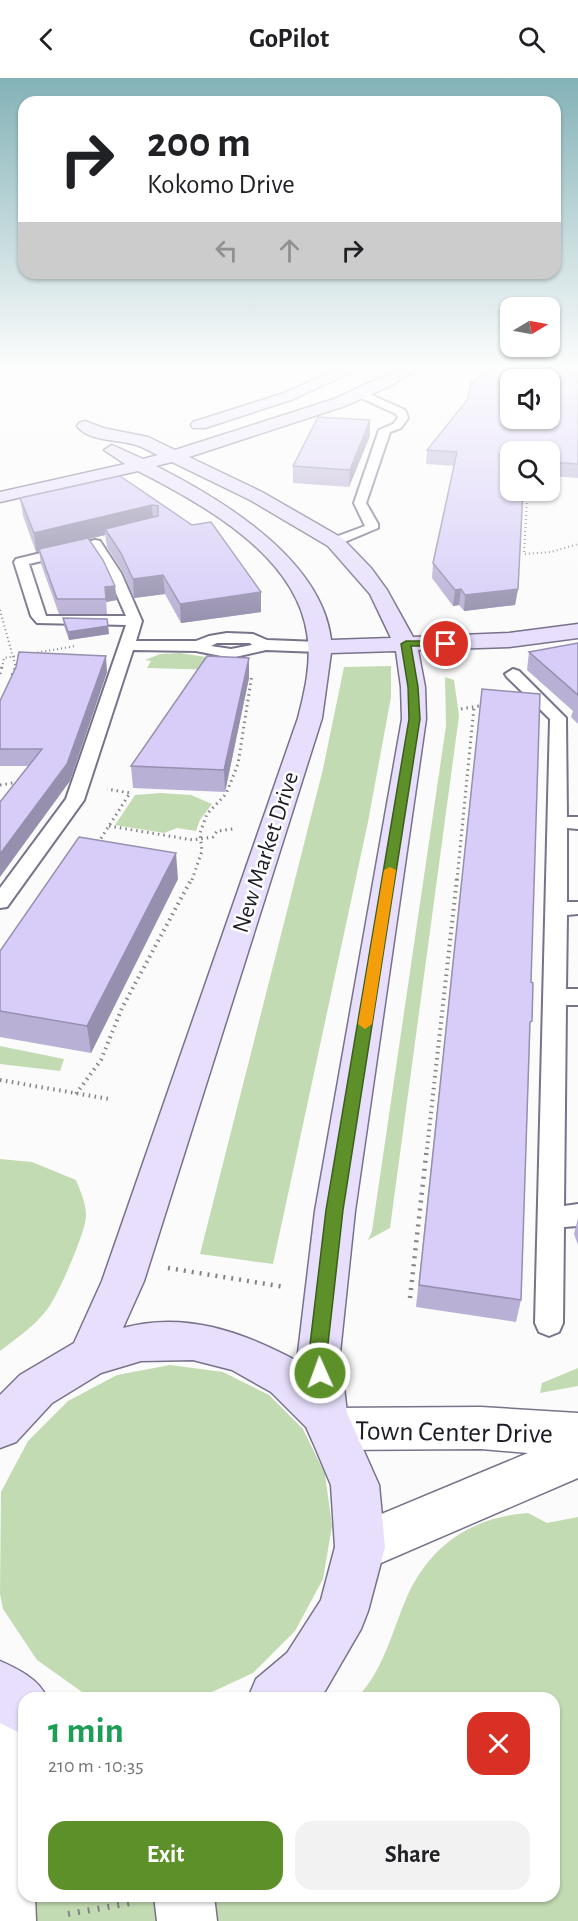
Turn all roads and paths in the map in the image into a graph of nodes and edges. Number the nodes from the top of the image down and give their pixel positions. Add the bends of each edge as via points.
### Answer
1 (96, 453) edge
2 (118, 453) edge
3 (166, 453) edge
4 (182, 453) edge
5 (374, 453) edge
6 (93, 454) dead end
7 (172, 456) junction
8 (140, 465) junction
9 (0, 497) edge
10 (527, 501) edge
11 (335, 542) junction
12 (578, 544) edge
13 (0, 610) edge
14 (135, 621) junction
15 (578, 631) edge
16 (406, 644) junction
17 (84, 645) dead end
18 (127, 645) junction
19 (319, 646) junction
20 (13, 655) junction
21 (252, 673) dead end
22 (0, 674) edge
23 (513, 674) dead end
24 (8, 684) edge
25 (486, 705) edge
26 (474, 707) junction
27 (461, 709) dead end
28 (558, 756) junction
29 (578, 757) edge
30 (568, 823) edge
31 (108, 826) dead end
32 (233, 829) dead end
33 (200, 838) junction
34 (0, 902) edge
35 (567, 909) edge
36 (566, 997) edge
37 (0, 1080) edge
38 (76, 1094) junction
39 (109, 1100) dead end
40 (578, 1215) edge
41 (550, 1218) junction
42 (155, 1266) dead end
43 (289, 1287) dead end
44 (410, 1298) dead end
45 (549, 1323) dead end
46 (89, 1357) junction
47 (327, 1422) junction
48 (0, 1427) edge
49 (578, 1435) edge
50 (578, 1455) edge
51 (360, 1547) junction
52 (282, 1692) edge
53 (14, 1700) edge
54 (171, 1906) edge
55 (68, 1914) dead end
56 (6, 1921) edge

1 - 6 street
2 - 8 street, New Market Drive
3 - 7 street, New Market Drive
4 - 7 street
5 - 11 lane via 360,503 371,528
7 - 8 street
7 - 11 street, New Market Drive via 256,496
8 - 9 street
8 - 19 street, New Market Drive via 195,493 249,528 274,551 307,602
10 - 12 path via 524,554
11 - 16 street, New Market Drive via 380,594
13 - 20 path
14 - 14 lane via 100,543 21,562 38,616 51,621
14 - 18 lane
15 - 16 street via 509,640
16 - 19 street
16 - 47 street, New Market Drive via 414,719 334,1210 318,1353
17 - 20 path
18 - 19 lane via 198,646 227,638 253,639 264,645
18 - 34 lane via 75,800
19 - 46 street, New Market Drive via 318,684 310,718 123,1281
20 - 22 path via 4,658
20 - 24 path via 17,665
21 - 33 path via 238,764 226,794 207,814
23 - 28 lane via 558,718
25 - 26 path
26 - 27 path
26 - 44 path
28 - 29 lane
28 - 30 lane
30 - 35 lane
31 - 33 path
32 - 33 path
33 - 38 path via 198,868 122,1008 101,1060
35 - 36 lane
36 - 41 lane
37 - 38 path
38 - 39 path
40 - 41 lane
41 - 45 lane
42 - 43 path
46 - 47 street via 141,1342 193,1341 242,1353 287,1378
46 - 48 street via 36,1389
47 - 49 street, Town Center Drive
47 - 51 street via 355,1485
50 - 51 street, Town Center Drive
51 - 52 street via 343,1611 306,1671
53 - 56 street via 2,1819
54 - 55 path

